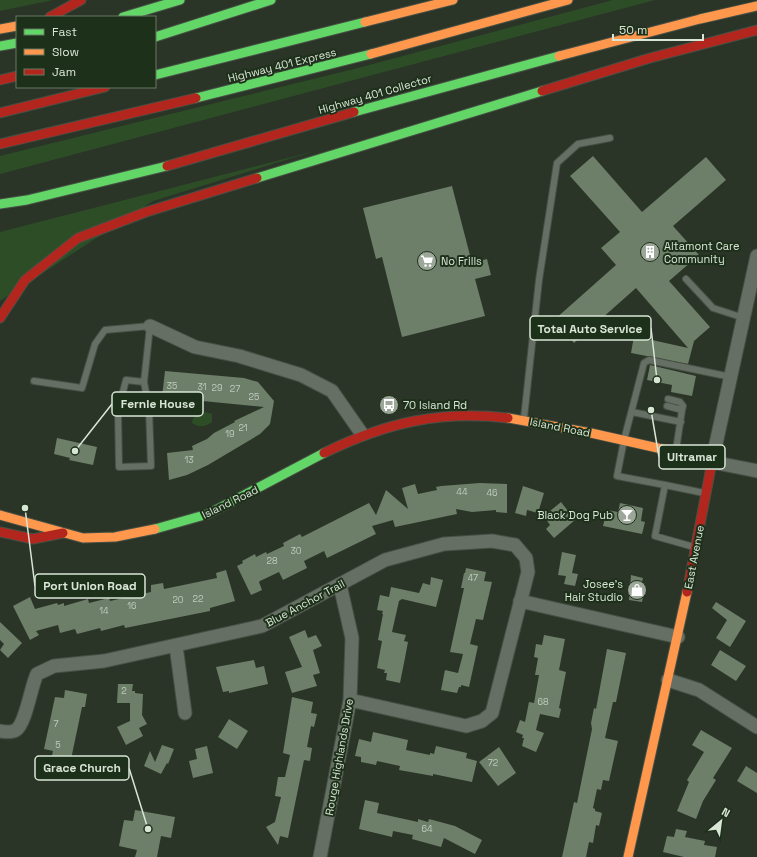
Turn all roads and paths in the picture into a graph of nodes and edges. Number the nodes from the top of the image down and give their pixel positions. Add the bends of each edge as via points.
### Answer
1 (81, 0) edge
2 (180, 0) edge
3 (271, 0) edge
4 (453, 0) edge
5 (568, 0) edge
6 (754, 0) edge
7 (757, 6) edge
8 (52, 16) edge
9 (126, 16) edge
10 (700, 19) junction
11 (16, 26) edge
12 (0, 29) edge
13 (757, 30) edge
14 (156, 37) edge
15 (16, 43) edge
16 (0, 46) edge
17 (156, 74) edge
18 (16, 76) edge
19 (0, 80) edge
20 (101, 88) edge
21 (0, 113) edge
22 (610, 138) dead end
23 (0, 144) edge
24 (27, 200) junction
25 (0, 204) edge
26 (0, 214) edge
27 (757, 256) edge
28 (686, 279) dead end
29 (0, 318) edge
30 (744, 318) junction
31 (150, 326) junction
32 (731, 377) junction
33 (34, 381) dead end
34 (144, 382) junction
35 (668, 399) dead end
36 (667, 406) dead end
37 (682, 410) junction
38 (632, 412) junction
39 (524, 420) junction
40 (681, 422) junction
41 (362, 434) junction
42 (624, 440) junction
43 (676, 452) junction
44 (712, 462) junction
45 (757, 471) edge
46 (665, 485) junction
47 (706, 493) junction
48 (0, 515) edge
49 (0, 532) edge
50 (63, 533) junction
51 (695, 547) junction
52 (340, 585) junction
53 (520, 601) junction
54 (678, 637) junction
55 (176, 646) junction
56 (668, 680) junction
57 (350, 700) junction
58 (185, 713) dead end
59 (757, 727) edge
60 (0, 731) edge
61 (324, 856) edge
62 (628, 857) edge

1 - 8 main road
2 - 9 main road
3 - 14 main road
4 - 17 main road, Highway 401 Express
5 - 23 main road, Highway 401 Express via 326,67
6 - 10 main road
7 - 10 main road, Highway 401 Collector
10 - 24 main road, Highway 401 Collector via 417,94 155,169
11 - 12 main road
13 - 29 main road via 650,58 146,212 78,238 25,280
15 - 16 main road
18 - 19 main road
20 - 21 main road
22 - 39 lane via 578,144 557,163 539,280
24 - 25 main road, Highway 401 Collector
24 - 26 main road
27 - 30 street, East Avenue
28 - 30 lane via 713,308
30 - 32 street, East Avenue
31 - 33 lane via 105,330 95,344 82,388
31 - 34 lane
31 - 41 street via 196,347 301,374 332,391
32 - 38 lane via 649,360 644,363 640,393
32 - 44 street, East Avenue
34 - 34 lane via 149,409 151,466 119,467 118,410 126,380
35 - 37 lane via 680,402
36 - 37 lane
37 - 40 lane
38 - 40 lane
38 - 42 lane
39 - 41 main road, Island Road via 479,415 420,418
39 - 42 main road, Island Road
40 - 43 lane
41 - 50 main road, Island Road via 210,514 148,532 89,538
42 - 43 main road, Island Road
42 - 46 lane via 617,476
43 - 44 main road, Island Road
44 - 45 street, Island Road
44 - 47 main road, East Avenue
46 - 47 lane
46 - 51 lane via 655,536
47 - 51 main road, East Avenue
48 - 50 main road, Island Road
49 - 50 main road, Island Road via 33,539
51 - 54 main road, East Avenue
52 - 53 street, Blue Anchor Trail via 385,560 444,544 492,541 515,545 526,558 528,572
52 - 55 street, Blue Anchor Trail via 262,626
52 - 57 street, Rouge Highlands Drive via 352,638
53 - 54 street
53 - 57 street, Blue Anchor Trail via 492,713 482,721 466,726
54 - 56 main road, East Avenue
55 - 58 street
55 - 60 street, Blue Anchor Trail via 104,661 54,666 37,674 21,724 11,732
56 - 59 street via 699,690
56 - 62 main road, East Avenue
57 - 61 street, Rouge Highlands Drive

